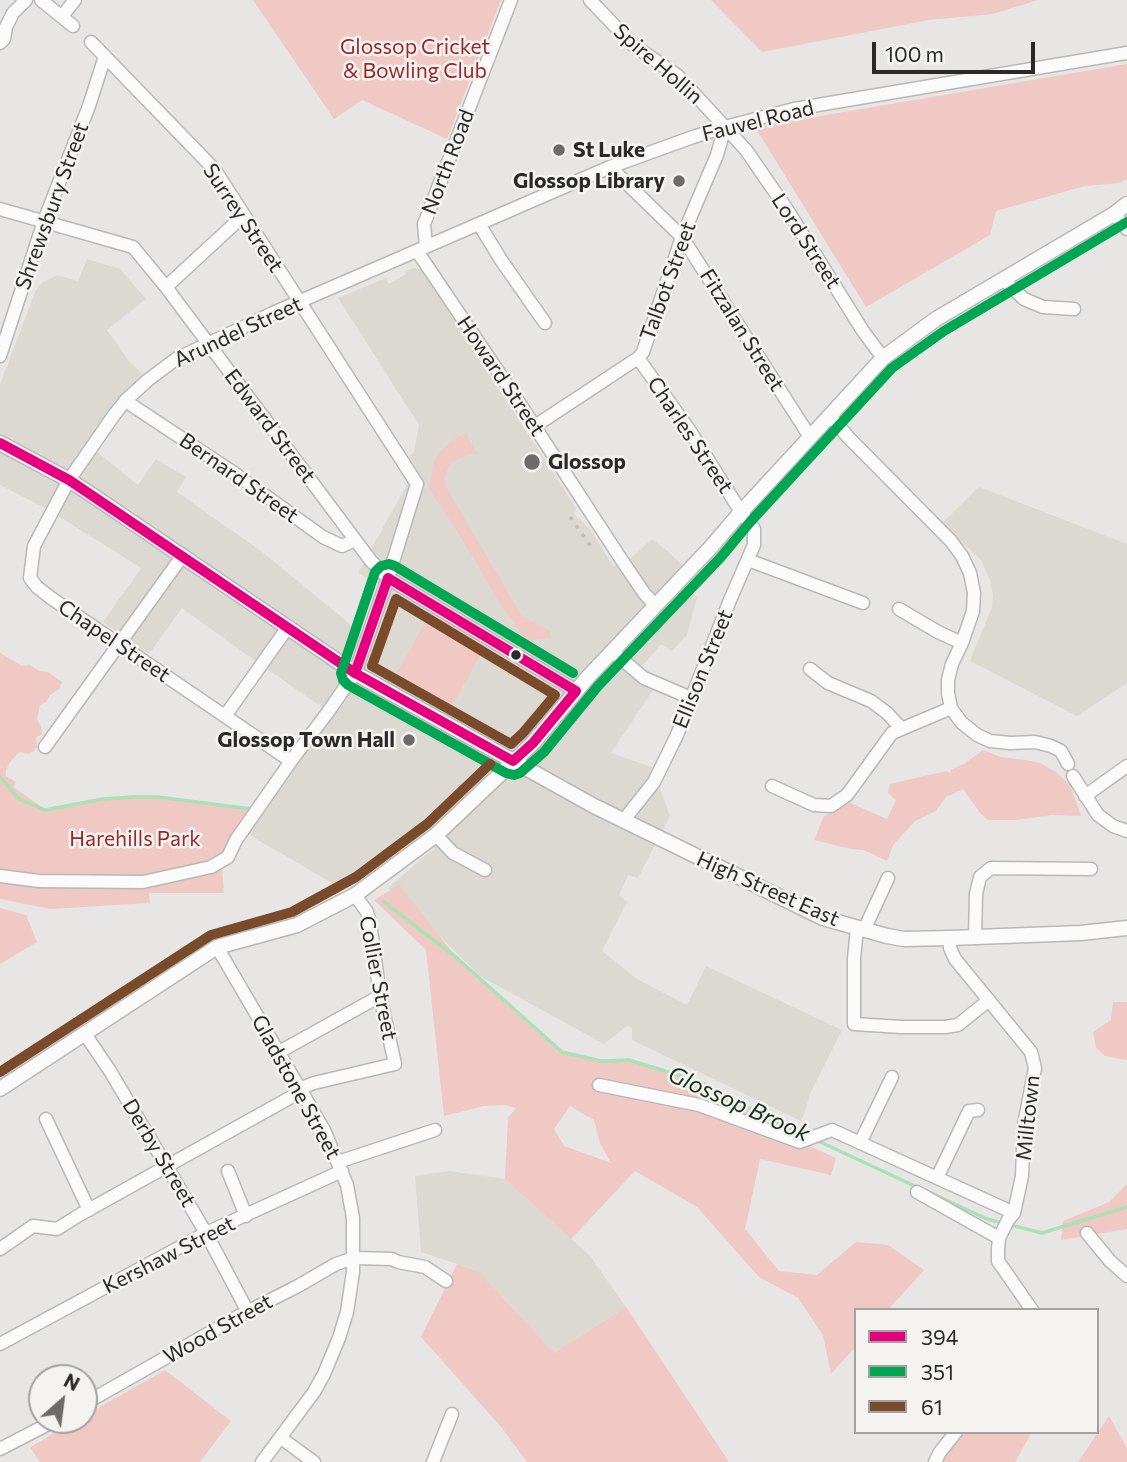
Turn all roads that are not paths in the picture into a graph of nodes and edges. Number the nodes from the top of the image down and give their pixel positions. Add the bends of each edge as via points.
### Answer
1 (26, 0) edge
2 (41, 0) edge
3 (75, 0) edge
4 (511, 0) edge
5 (590, 0) edge
6 (62, 16) junction
7 (73, 26) dead end
8 (90, 42) dead end
9 (0, 43) edge
10 (1127, 53) edge
11 (105, 56) junction
12 (725, 127) junction
13 (610, 167) junction
14 (1127, 204) edge
15 (0, 209) edge
16 (1114, 214) junction
17 (243, 216) junction
18 (44, 221) junction
19 (479, 224) junction
20 (1127, 229) edge
21 (682, 237) junction
22 (417, 251) junction
23 (1003, 279) junction
24 (166, 287) junction
25 (299, 303) junction
26 (1074, 309) dead end
27 (544, 323) dead end
28 (208, 343) junction
29 (0, 356) edge
30 (638, 358) junction
31 (883, 358) junction
32 (127, 400) junction
33 (830, 416) junction
34 (535, 426) junction
35 (810, 437) junction
36 (0, 443) edge
37 (69, 480) junction
38 (741, 512) junction
39 (355, 540) junction
40 (183, 555) junction
41 (748, 560) junction
42 (388, 578) junction
43 (863, 603) dead end
44 (655, 606) junction
45 (899, 609) dead end
46 (288, 626) junction
47 (962, 643) junction
48 (119, 645) junction
49 (613, 652) junction
50 (810, 669) dead end
51 (355, 673) junction
52 (576, 691) junction
53 (691, 698) junction
54 (951, 708) junction
55 (225, 716) junction
56 (901, 728) junction
57 (45, 747) dead end
58 (290, 761) junction
59 (513, 761) junction
60 (1127, 766) edge
61 (772, 786) dead end
62 (1085, 796) junction
63 (622, 821) junction
64 (1127, 831) edge
65 (436, 835) junction
66 (1091, 869) dead end
67 (485, 870) dead end
68 (0, 876) edge
69 (888, 878) dead end
70 (355, 895) junction
71 (1127, 928) edge
72 (860, 929) junction
73 (975, 938) junction
74 (950, 939) junction
75 (217, 947) junction
76 (380, 996) junction
77 (989, 1000) junction
78 (85, 1034) junction
79 (279, 1052) junction
80 (892, 1077) dead end
81 (599, 1085) dead end
82 (0, 1089) edge
83 (301, 1090) junction
84 (978, 1110) dead end
85 (46, 1119) dead end
86 (435, 1130) dead end
87 (860, 1143) junction
88 (167, 1167) junction
89 (340, 1167) junction
90 (228, 1171) dead end
91 (937, 1178) junction
92 (917, 1192) dead end
93 (89, 1210) junction
94 (246, 1216) junction
95 (1011, 1217) junction
96 (206, 1233) junction
97 (1087, 1233) dead end
98 (1000, 1236) junction
99 (0, 1249) edge
100 (354, 1258) junction
101 (1127, 1276) edge
102 (446, 1281) dead end
103 (1031, 1308) edge
104 (247, 1312) junction
105 (0, 1344) edge
106 (98, 1396) edge
107 (452, 1414) dead end
108 (32, 1434) edge
109 (954, 1434) edge
110 (281, 1438) junction
111 (0, 1449) edge
112 (262, 1462) edge
113 (314, 1462) edge
114 (433, 1462) edge
115 (935, 1462) edge

1 - 9 street via 13,13
2 - 6 street
3 - 6 street
4 - 22 street, North Road
5 - 12 street, Spire Hollin via 633,45 678,76
6 - 7 street
8 - 11 street, Surrey Street
10 - 12 street, Fauvel Road via 794,109
11 - 17 street, Surrey Street via 215,170
11 - 18 street, Shrewsbury Street
12 - 13 street, Fauvel Road
12 - 21 street, Talbot Street
12 - 31 street, Lord Street via 788,211
13 - 19 street, Fauvel Road
13 - 21 street, Fitzalan Street
14 - 16 main road
15 - 18 street, Edward Street
16 - 20 street
16 - 23 main road
17 - 24 street
17 - 25 street, Surrey Street
18 - 24 street, Edward Street via 133,247
18 - 29 street, Shrewsbury Street
19 - 22 street, Fauvel Road
19 - 27 street
21 - 30 street, Talbot Street
21 - 35 street, Fitzalan Street
22 - 25 street, Arundel Street
22 - 34 street, Howard Street
23 - 26 street via 1024,299 1043,307
23 - 31 main road via 936,318
24 - 28 street, Edward Street
25 - 28 street, Arundel Street
25 - 42 street, Surrey Street via 417,484
28 - 32 street, Arundel Street via 176,359
28 - 39 street, Edward Street
30 - 34 street, Talbot Street
30 - 38 street, Charles Street
31 - 33 main road
32 - 37 street, Arundel Street
32 - 39 street, Bernard Street via 323,537 342,546
33 - 35 main road
33 - 47 street via 962,556 974,593
34 - 44 street, Howard Street
35 - 38 main road
36 - 37 main road, High Street East
37 - 40 main road, High Street East
37 - 48 street, Chapel Street via 34,545 30,578
38 - 41 street, Ellison Street via 754,529
38 - 44 main road
39 - 42 street, Edward Street
40 - 46 main road, High Street East
40 - 48 street
41 - 43 street
41 - 53 street, Ellison Street
42 - 51 street
42 - 52 street, Edward Street
44 - 49 main road
45 - 47 street
46 - 51 main road, High Street East
46 - 55 street
47 - 54 street via 948,680
48 - 55 street, Chapel Street
48 - 57 street
49 - 52 main road
49 - 53 street via 643,678
50 - 56 street via 871,701
51 - 58 street
51 - 59 main road, High Street East
52 - 59 main road
53 - 63 street, Ellison Street via 654,782
54 - 56 street
54 - 62 street via 961,722 990,741 1035,742 1060,751
55 - 58 street, Chapel Street
56 - 61 street via 886,740 847,795 831,806 814,805
58 - 68 street via 228,857 211,867 143,882
59 - 63 main road, High Street East
59 - 65 main road
60 - 62 street
62 - 64 street via 1098,815
63 - 72 main road, High Street East via 823,918
65 - 67 street via 453,853
65 - 70 main road
66 - 73 street via 991,868 980,877 976,894
69 - 72 street
70 - 75 main road via 297,925
70 - 76 street, Collier Street via 370,923
71 - 73 main road, High Street East
72 - 74 main road, High Street East via 904,939
72 - 77 street via 854,960 854,1024 958,1025
73 - 74 main road, High Street East
74 - 77 street, Milltown via 954,959
75 - 78 main road
75 - 79 street, Gladstone Street
76 - 79 street
76 - 83 street, Collier Street via 395,1064
77 - 95 street, Milltown via 1031,1052 1035,1068 1024,1125 1023,1176
78 - 82 main road
78 - 88 street, Derby Street
79 - 83 street, Gladstone Street
80 - 87 street
81 - 87 street via 699,1105 800,1142 832,1130
83 - 88 street
83 - 89 street, Gladstone Street
84 - 91 street via 969,1111
85 - 93 street
86 - 89 street, Kershaw Street
87 - 91 street
88 - 93 street
88 - 96 street, Derby Street
89 - 94 street, Kershaw Street
89 - 100 street, Gladstone Street via 351,1200
90 - 94 street
91 - 95 street
92 - 98 street
93 - 99 street via 57,1229 33,1226
94 - 96 street, Kershaw Street
95 - 98 street, Milltown
96 - 104 street, Derby Street
96 - 105 street, Kershaw Street
97 - 101 street
98 - 103 street via 998,1261
100 - 102 street via 418,1265
100 - 104 street, Wood Street
100 - 110 street, Gladstone Street via 347,1312 332,1356 314,1392
104 - 106 street, Wood Street
107 - 114 street
108 - 111 street
109 - 115 street
110 - 112 street, Gladstone Street
110 - 113 street

